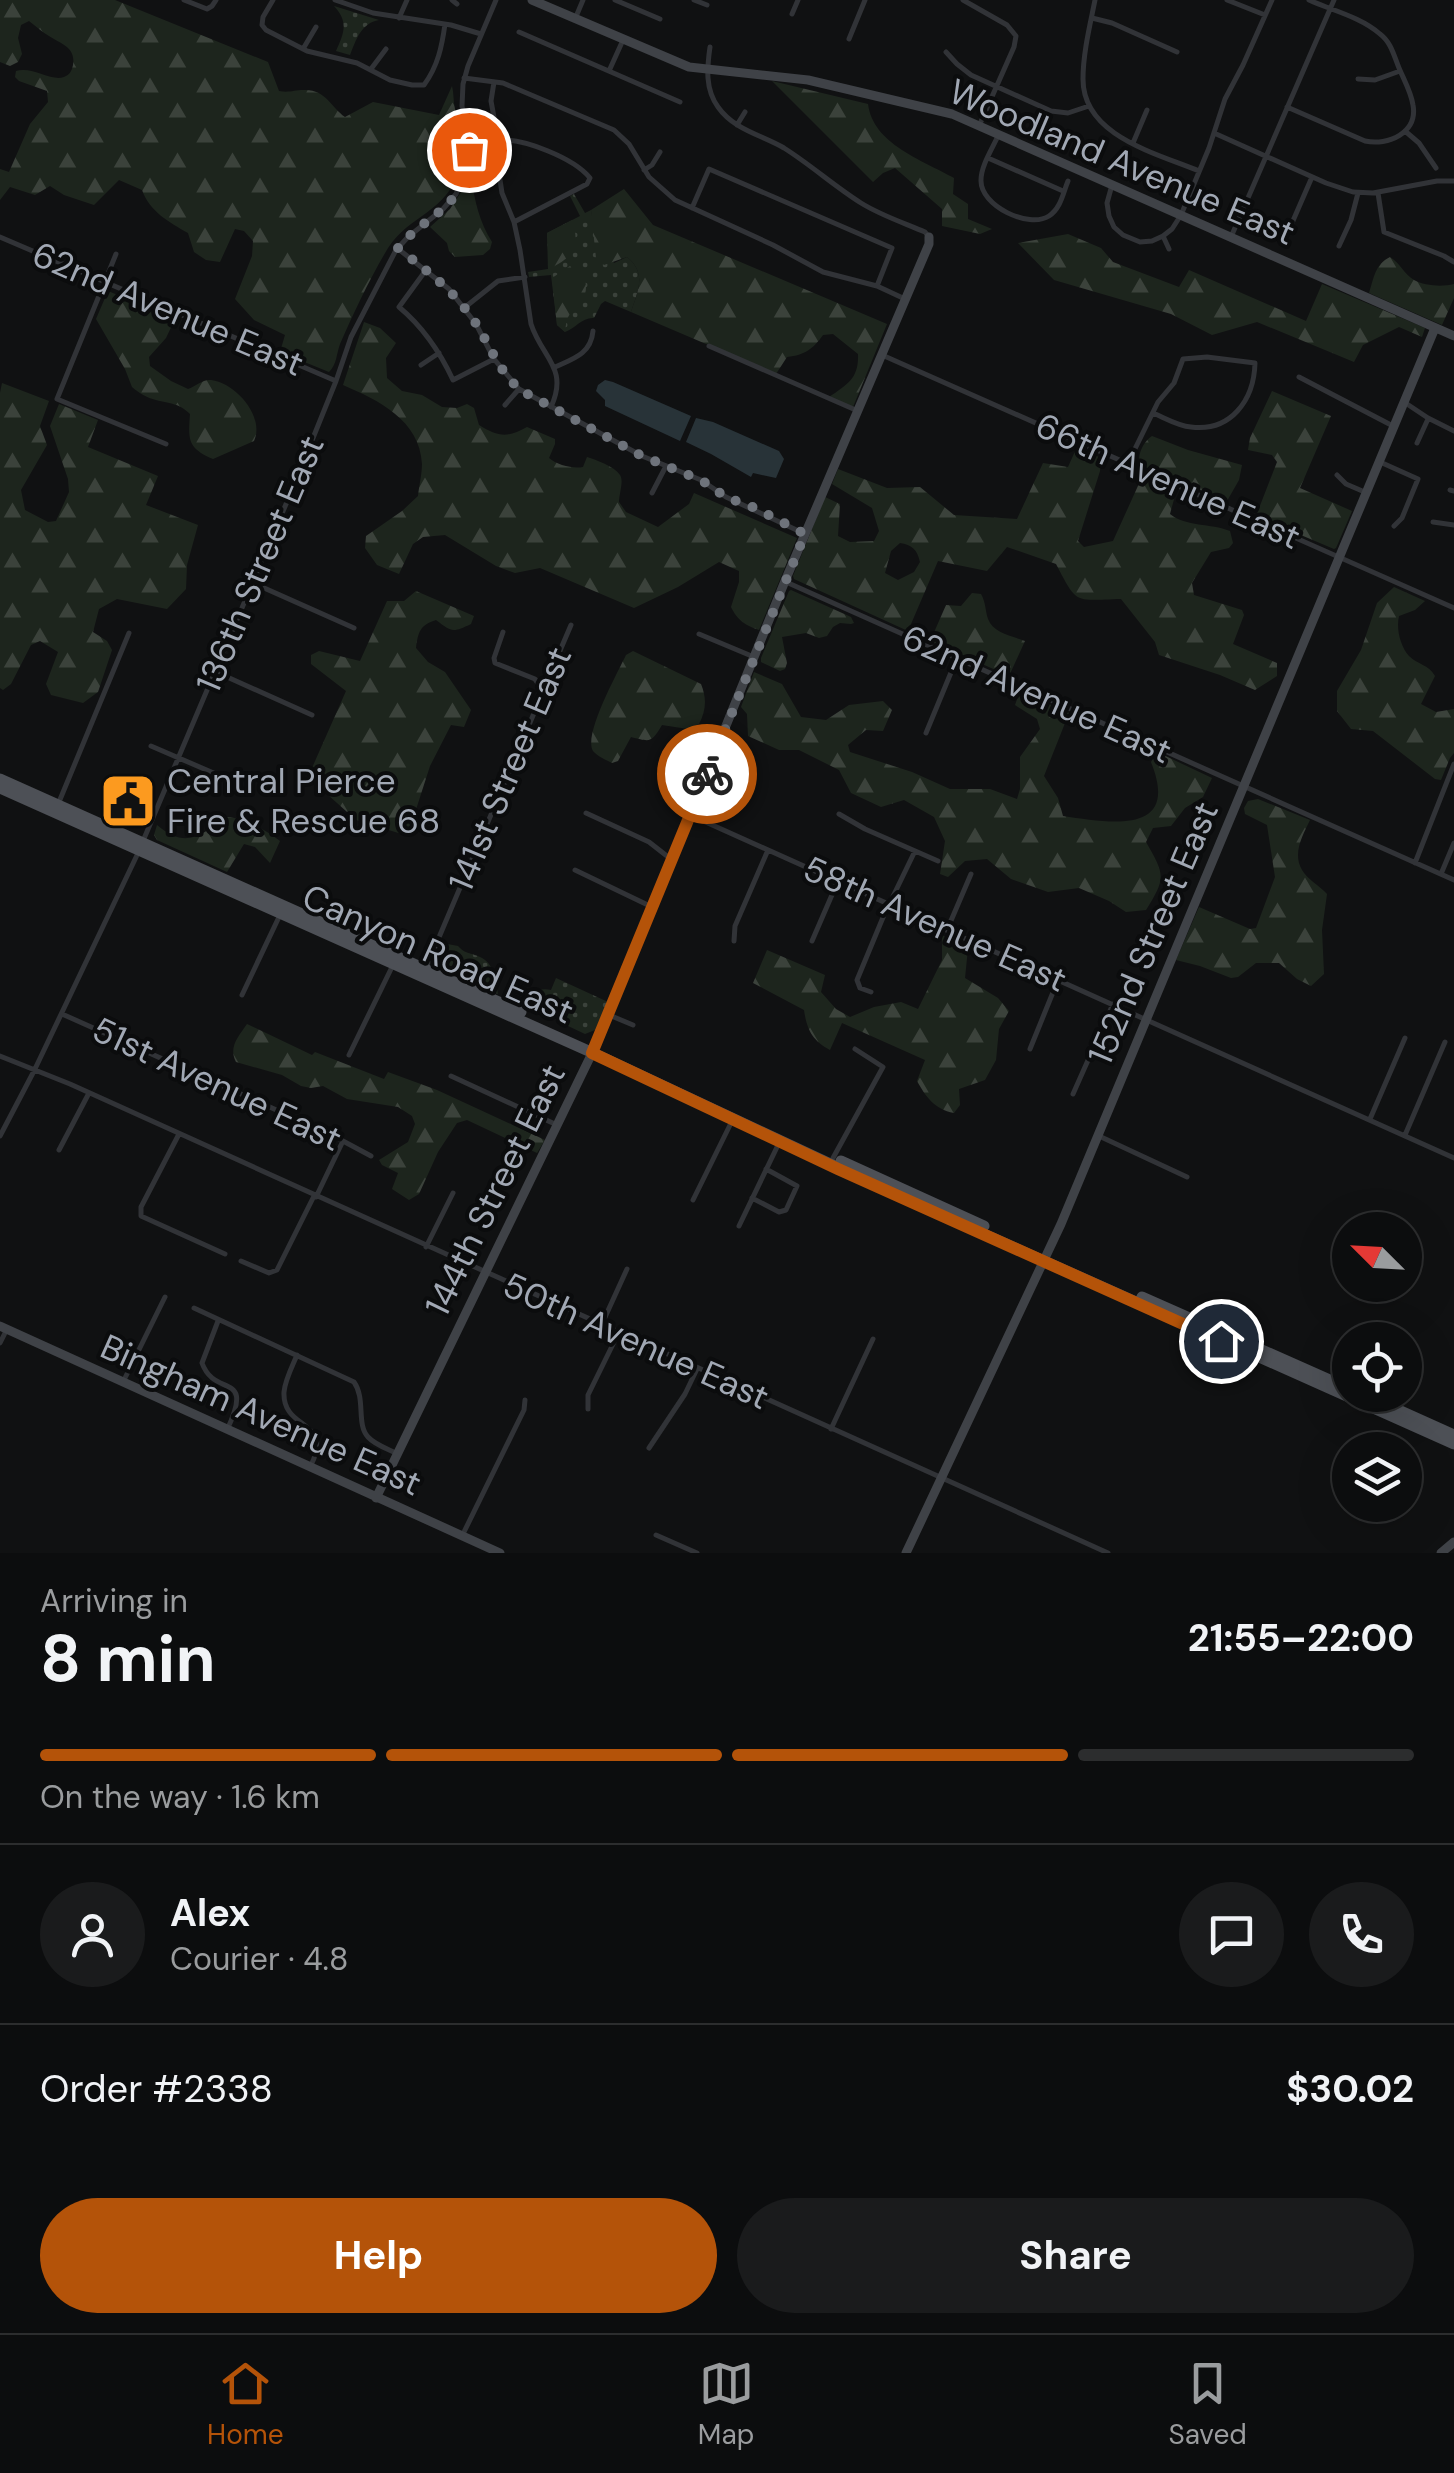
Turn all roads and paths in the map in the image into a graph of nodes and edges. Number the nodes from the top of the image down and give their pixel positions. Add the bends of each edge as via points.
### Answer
1 (184, 0) edge
2 (216, 0) edge
3 (273, 0) edge
4 (335, 0) edge
5 (407, 0) edge
6 (496, 0) edge
7 (532, 0) edge
8 (583, 0) edge
9 (615, 0) edge
10 (694, 0) edge
11 (798, 0) edge
12 (865, 0) edge
13 (963, 0) edge
14 (1094, 0) edge
15 (1227, 0) edge
16 (1272, 0) edge
17 (1309, 0) edge
18 (1334, 0) edge
19 (706, 5) dead end
20 (1331, 10) junction
21 (792, 14) dead end
22 (1265, 15) junction
23 (399, 18) junction
24 (1092, 18) junction
25 (575, 19) junction
26 (660, 19) dead end
27 (444, 24) junction
28 (316, 27) dead end
29 (519, 32) dead end
30 (480, 34) junction
31 (849, 39) dead end
32 (623, 40) junction
33 (710, 47) dead end
34 (303, 48) junction
35 (386, 49) dead end
36 (946, 52) dead end
37 (1177, 52) dead end
38 (371, 70) junction
39 (707, 70) junction
40 (1400, 70) junction
41 (609, 71) junction
42 (464, 78) junction
43 (1358, 79) dead end
44 (494, 82) junction
45 (996, 86) junction
46 (680, 102) dead end
47 (1089, 106) junction
48 (1287, 107) junction
49 (1147, 110) dead end
50 (745, 112) dead end
51 (737, 124) junction
52 (978, 126) junction
53 (1407, 129) junction
54 (1214, 133) junction
55 (999, 134) junction
56 (498, 140) junction
57 (1133, 143) junction
58 (660, 152) dead end
59 (1265, 156) junction
60 (988, 158) junction
61 (1436, 168) dead end
62 (644, 170) junction
63 (1199, 171) junction
64 (1312, 177) junction
65 (1454, 180) edge
66 (1068, 182) dead end
67 (1112, 185) junction
68 (1064, 191) junction
69 (1358, 193) junction
70 (1379, 194) junction
71 (692, 208) junction
72 (1180, 215) junction
73 (514, 222) junction
74 (1292, 224) dead end
75 (1163, 236) junction
76 (0, 237) edge
77 (930, 237) joint
78 (1230, 237) junction
79 (1340, 246) dead end
80 (398, 248) junction
81 (1169, 249) dead end
82 (116, 254) dead end
83 (1454, 262) edge
84 (426, 270) junction
85 (525, 277) junction
86 (104, 282) junction
87 (877, 286) junction
88 (906, 300) junction
89 (464, 308) junction
90 (1436, 328) junction
91 (593, 331) dead end
92 (1454, 336) edge
93 (709, 346) dead end
94 (438, 353) junction
95 (882, 355) junction
96 (494, 360) junction
97 (421, 365) dead end
98 (555, 368) junction
99 (1299, 377) dead end
100 (336, 381) junction
101 (518, 389) junction
102 (1404, 402) junction
103 (505, 406) dead end
104 (551, 407) junction
105 (858, 411) junction
106 (1153, 413) junction
107 (1428, 418) junction
108 (1394, 426) junction
109 (1454, 430) edge
110 (1416, 443) dead end
111 (166, 444) dead end
112 (1380, 462) junction
113 (1128, 463) junction
114 (666, 466) junction
115 (1337, 475) dead end
116 (652, 493) dead end
117 (1367, 493) junction
118 (1434, 522) dead end
119 (1454, 525) edge
120 (1394, 526) dead end
121 (805, 534) junction
122 (1340, 557) junction
123 (785, 581) junction
124 (252, 584) junction
125 (1454, 608) edge
126 (571, 625) dead end
127 (354, 628) dead end
128 (129, 632) dead end
129 (503, 632) dead end
130 (699, 634) dead end
131 (754, 658) junction
132 (957, 658) junction
133 (216, 672) junction
134 (542, 688) junction
135 (312, 715) dead end
136 (926, 733) dead end
137 (151, 746) dead end
138 (180, 757) junction
139 (1454, 764) edge
140 (0, 779) edge
141 (239, 784) dead end
142 (1244, 787) junction
143 (0, 788) edge
144 (58, 804) junction
145 (586, 813) dead end
146 (839, 814) dead end
147 (690, 815) junction
148 (1454, 843) edge
149 (141, 846) junction
150 (768, 850) junction
151 (915, 851) junction
152 (672, 860) junction
153 (938, 862) dead end
154 (1415, 863) junction
155 (575, 870) dead end
156 (971, 874) dead end
157 (1441, 874) junction
158 (1454, 880) edge
159 (838, 881) junction
160 (890, 905) junction
161 (652, 907) junction
162 (281, 914) junction
163 (316, 921) junction
164 (948, 930) junction
165 (734, 940) dead end
166 (812, 941) dead end
167 (394, 964) junction
168 (426, 968) junction
169 (1058, 980) junction
170 (871, 992) dead end
171 (242, 995) dead end
172 (1113, 1004) junction
173 (62, 1014) junction
174 (608, 1015) junction
175 (1147, 1019) junction
176 (633, 1025) dead end
177 (1405, 1038) dead end
178 (1445, 1042) dead end
179 (1030, 1048) dead end
180 (594, 1050) junction
181 (855, 1050) dead end
182 (0, 1056) edge
183 (349, 1056) dead end
184 (34, 1071) junction
185 (451, 1076) dead end
186 (89, 1093) junction
187 (1073, 1094) dead end
188 (733, 1119) junction
189 (1370, 1119) junction
190 (557, 1125) junction
191 (178, 1134) junction
192 (1404, 1134) junction
193 (0, 1136) edge
194 (1098, 1136) junction
195 (780, 1141) junction
196 (342, 1143) junction
197 (59, 1150) dead end
198 (371, 1156) dead end
199 (1454, 1157) edge
200 (836, 1163) junction
201 (766, 1169) junction
202 (1187, 1176) dead end
203 (453, 1193) dead end
204 (315, 1196) junction
205 (752, 1198) junction
206 (694, 1200) dead end
207 (738, 1226) dead end
208 (426, 1247) junction
209 (225, 1254) dead end
210 (1046, 1259) junction
211 (241, 1261) dead end
212 (627, 1269) dead end
213 (485, 1274) junction
214 (165, 1297) dead end
215 (194, 1308) dead end
216 (219, 1320) junction
217 (601, 1326) junction
218 (3, 1328) edge
219 (618, 1334) junction
220 (874, 1339) dead end
221 (0, 1343) edge
222 (297, 1355) junction
223 (697, 1369) junction
224 (1332, 1380) edge
225 (124, 1382) junction
226 (524, 1400) dead end
227 (588, 1409) dead end
228 (1403, 1412) edge
229 (830, 1429) junction
230 (227, 1430) junction
231 (1454, 1434) edge
232 (1454, 1444) edge
233 (649, 1448) dead end
234 (398, 1454) junction
235 (310, 1467) junction
236 (942, 1479) junction
237 (376, 1498) junction
238 (656, 1534) dead end
239 (462, 1536) junction
240 (1454, 1542) edge
241 (500, 1553) edge
242 (697, 1553) edge
243 (906, 1553) edge
244 (1108, 1553) edge
245 (1440, 1553) edge

1 - 2 street via 204,9
3 - 34 street via 262,26
4 - 23 street
5 - 23 street
6 - 30 street, 136th Street East
7 - 25 street, Woodland Avenue East
8 - 25 street
9 - 26 street
10 - 19 street
11 - 21 street
12 - 31 street
13 - 45 street via 1016,36
14 - 24 street
15 - 22 street
16 - 22 street
17 - 20 street
18 - 20 street
20 - 40 street via 1380,33
20 - 48 street
22 - 54 street
23 - 27 street
24 - 37 street
24 - 47 street via 1083,76
25 - 32 street, Woodland Avenue East
27 - 30 street
27 - 38 street via 438,59 424,85
28 - 34 street
29 - 41 street
30 - 42 street, 136th Street East
32 - 39 street, Woodland Avenue East
32 - 41 street
33 - 39 street
34 - 38 street
35 - 38 street
36 - 45 street via 966,72
39 - 51 street via 716,104
39 - 52 street, Woodland Avenue East via 808,80
40 - 43 street
40 - 53 street via 1414,106
41 - 46 street
42 - 44 street
42 - 80 street, 136th Street East via 464,176 444,210
44 - 56 street via 490,101
44 - 62 street via 614,130
45 - 47 street via 1057,112
45 - 52 street
47 - 57 street via 1109,130
48 - 53 street via 1371,143 1388,142
48 - 59 street
49 - 57 street
50 - 51 street
51 - 77 street via 863,204
52 - 55 street, Woodland Avenue East
53 - 61 street
54 - 59 street
54 - 63 street
55 - 60 street
55 - 67 street, Woodland Avenue East
56 - 73 street via 502,193
56 - 73 street via 517,140 576,164 590,178
57 - 63 street
58 - 62 street
59 - 64 street
59 - 78 street
60 - 68 street
60 - 68 street via 984,195 1025,219 1055,211
62 - 71 street via 666,194
63 - 72 street
64 - 69 street
64 - 74 street
65 - 70 street
66 - 68 street
67 - 72 street, Woodland Avenue East
67 - 75 street via 1109,216 1118,232 1146,242
69 - 70 street
69 - 79 street
70 - 83 street via 1384,232
71 - 87 street via 823,272
71 - 87 street via 709,168 892,248
72 - 75 street
72 - 78 street, Woodland Avenue East
73 - 85 street
75 - 81 street
76 - 86 street, 62nd Avenue East
77 - 88 street, 144th Street East
78 - 90 street, Woodland Avenue East
80 - 84 street
80 - 100 street, 136th Street East via 346,346
82 - 86 street
84 - 89 street
84 - 94 street via 399,308
85 - 89 street via 498,282
85 - 98 street via 532,329
86 - 100 street, 62nd Avenue East
86 - 111 street via 57,399
87 - 88 street
88 - 95 street, 144th Street East
89 - 96 street
90 - 92 street, Woodland Avenue East
90 - 102 street, 152nd Street East
91 - 98 street via 584,351
93 - 105 street
94 - 96 street via 454,380
94 - 97 street
95 - 105 street, 144th Street East
95 - 113 street, 66th Avenue East
96 - 101 street
98 - 104 street via 558,388
99 - 108 street
100 - 124 street, 136th Street East
101 - 103 street
101 - 104 street
102 - 107 street
102 - 108 street, 152nd Street East
104 - 114 street
105 - 121 street, 144th Street East
106 - 106 street via 1183,359 1255,363 1242,408 1228,420 1192,427
106 - 113 street
107 - 109 street
107 - 110 street
108 - 112 street, 152nd Street East
112 - 117 street, 152nd Street East
112 - 120 street via 1418,479
113 - 122 street, 66th Avenue East
114 - 116 street
114 - 121 street
115 - 117 street
117 - 122 street, 152nd Street East
118 - 119 street
121 - 123 street, 144th Street East
122 - 125 street, 66th Avenue East
122 - 142 street, 152nd Street East
123 - 131 street, 144th Street East
123 - 132 street, 62nd Avenue East
124 - 127 street
124 - 133 street, 136th Street East
126 - 134 street, 141st Street East
128 - 144 street
129 - 134 street via 495,663
130 - 131 street
131 - 147 street, 144th Street East
132 - 136 street
132 - 142 street, 62nd Avenue East
133 - 135 street
133 - 138 street, 136th Street East
134 - 168 street, 141st Street East
137 - 138 street
138 - 141 street
138 - 149 street, 136th Street East
139 - 154 street
140 - 144 main road, Canyon Road East
142 - 154 street, 62nd Avenue East
142 - 175 street, 152nd Street East
143 - 149 main road, Canyon Road East
144 - 149 main road, Canyon Road East
145 - 152 street
146 - 151 street
147 - 150 street, 58th Avenue East
147 - 152 street, 144th Street East
148 - 157 street
149 - 162 main road, Canyon Road East
149 - 163 main road, Canyon Road East
149 - 173 street, 136th Street East
150 - 159 street, 58th Avenue East
150 - 165 street
151 - 153 street
151 - 160 street
152 - 161 street, 144th Street East
154 - 157 street, 62nd Avenue East
155 - 161 street
156 - 164 street
157 - 158 street, 62nd Avenue East
159 - 160 street, 58th Avenue East
159 - 166 street
160 - 164 street, 58th Avenue East
160 - 170 street via 858,980
161 - 174 street, 144th Street East
162 - 163 main road
162 - 167 main road, Canyon Road East
162 - 171 street
163 - 168 main road, Canyon Road East
164 - 169 street, 58th Avenue East
167 - 168 main road
167 - 180 main road, Canyon Road East
167 - 183 street
168 - 180 main road, Canyon Road East
169 - 172 street, 58th Avenue East
169 - 179 street
172 - 175 street, 58th Avenue East
172 - 187 street
173 - 184 street, 136th Street East
173 - 196 street, 51st Avenue East
174 - 176 street
174 - 180 street, 144th Street East
175 - 189 street, 58th Avenue East
175 - 194 street, 152nd Street East
177 - 189 street
178 - 192 street
180 - 188 main road, Canyon Road East
180 - 190 street, 144th Street East
180 - 200 main road, Canyon Road East
181 - 200 street via 883,1067
182 - 184 street, 50th Avenue East
184 - 186 street, 50th Avenue East
184 - 193 street, 136th Street East
185 - 190 street
186 - 191 street, 50th Avenue East
186 - 197 street
188 - 195 main road, Canyon Road East
188 - 206 street
189 - 192 street, 58th Avenue East
190 - 213 street, 144th Street East
191 - 204 street, 50th Avenue East
191 - 209 street via 141,1214
192 - 199 street, 58th Avenue East
194 - 202 street
194 - 210 street, 152nd Street East
195 - 200 main road, Canyon Road East
195 - 201 street
196 - 198 street, 51st Avenue East
196 - 204 street
200 - 210 main road, Canyon Road East
200 - 210 main road, Canyon Road East
201 - 205 street
201 - 205 street via 797,1186 786,1210
203 - 208 street
204 - 208 street, 50th Avenue East
204 - 211 street via 272,1273
205 - 207 street
208 - 213 street, 50th Avenue East
210 - 224 main road, Canyon Road East
210 - 232 main road, Canyon Road East
210 - 236 street, 152nd Street East
212 - 217 street
213 - 217 street, 50th Avenue East
213 - 234 street, 144th Street East
214 - 225 street
215 - 216 street
216 - 222 street
216 - 230 street via 202,1363 208,1375 237,1394
217 - 219 street, 50th Avenue East
218 - 221 street
218 - 225 street, Bingham Avenue East
219 - 223 street, 50th Avenue East
219 - 227 street via 588,1395
220 - 229 street
222 - 234 street via 354,1382 364,1433
222 - 235 street via 284,1398 290,1414 316,1438
223 - 229 street, 50th Avenue East
223 - 233 street
225 - 230 street, Bingham Avenue East
226 - 239 street
228 - 231 main road
229 - 236 street, 50th Avenue East
230 - 235 street, Bingham Avenue East
234 - 237 street, 144th Street East
235 - 237 street, Bingham Avenue East
236 - 243 street, 152nd Street East
236 - 244 street, 50th Avenue East
237 - 239 street, Bingham Avenue East
238 - 242 street
239 - 241 street, Bingham Avenue East
240 - 245 street

